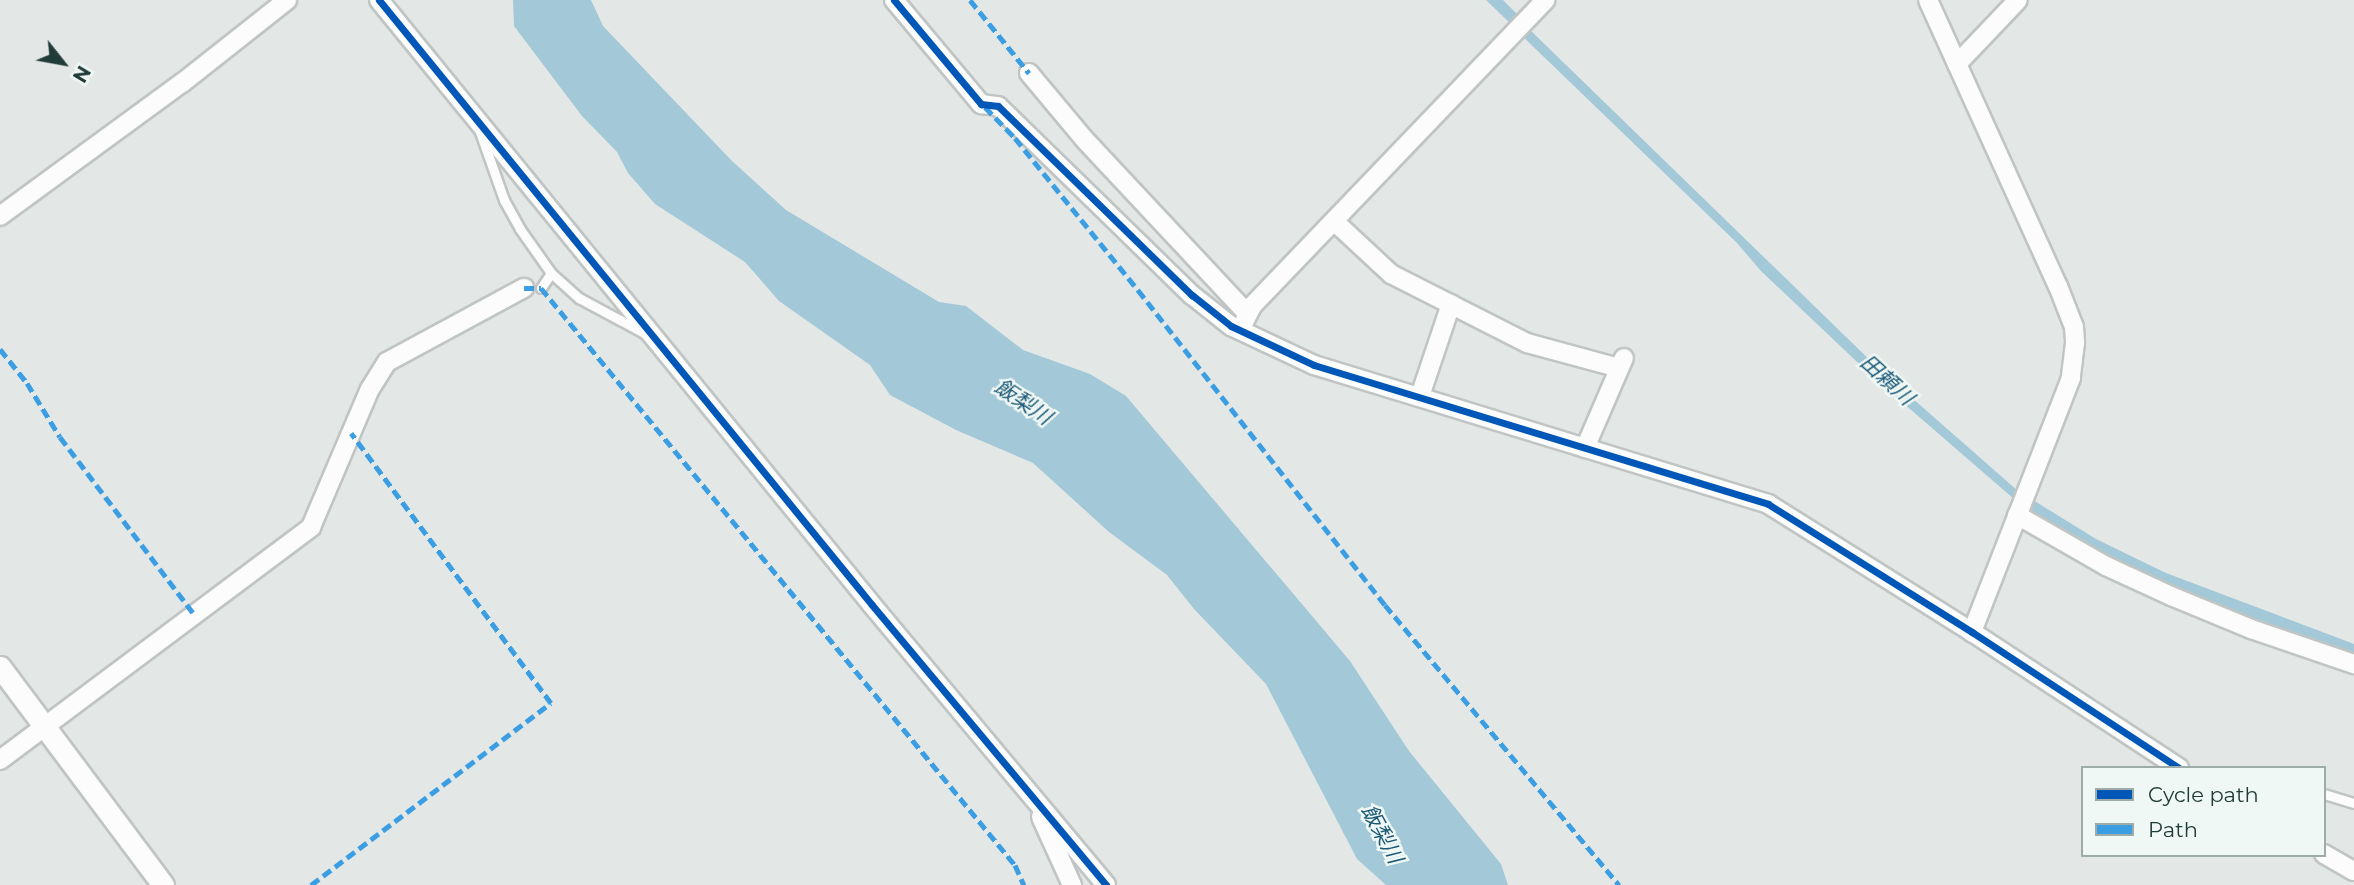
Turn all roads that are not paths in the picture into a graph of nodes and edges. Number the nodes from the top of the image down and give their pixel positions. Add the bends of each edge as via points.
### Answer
1 (287, 0) edge
2 (379, 0) edge
3 (894, 0) edge
4 (1545, 0) edge
5 (1928, 0) edge
6 (2018, 0) edge
7 (1956, 64) junction
8 (1029, 73) dead end
9 (476, 117) junction
10 (0, 216) edge
11 (1334, 221) junction
12 (541, 283) junction
13 (1451, 304) junction
14 (1247, 313) junction
15 (1240, 330) junction
16 (656, 339) junction
17 (1420, 397) junction
18 (1585, 448) junction
19 (2019, 511) junction
20 (1972, 632) junction
21 (2354, 664) edge
22 (0, 667) edge
23 (45, 727) junction
24 (0, 760) edge
25 (2176, 766) edge
26 (1031, 794) junction
27 (2326, 794) edge
28 (2354, 803) edge
29 (2326, 855) edge
30 (2354, 871) edge
31 (163, 885) edge
32 (1072, 885) edge
33 (1106, 885) edge

1 - 10 street
2 - 9 street
3 - 15 street via 981,104 998,106 1192,295
4 - 11 street
5 - 7 street
6 - 7 street
7 - 19 street via 2074,327 2076,360 2071,377
8 - 14 street via 1085,140
9 - 12 lane via 488,160
9 - 16 street
11 - 13 street via 1391,274
11 - 14 street
12 - 16 lane
12 - 23 street via 387,362 370,389 311,527
13 - 17 street
13 - 18 street via 1536,347 1622,363
14 - 15 street
15 - 17 street via 1314,365
16 - 26 street
17 - 18 street
18 - 20 street via 1768,504
19 - 20 street
19 - 21 street via 2106,566 2171,596
20 - 25 street
22 - 23 street
23 - 24 street
23 - 31 street
26 - 32 street
26 - 33 street
27 - 28 lane
29 - 30 street

